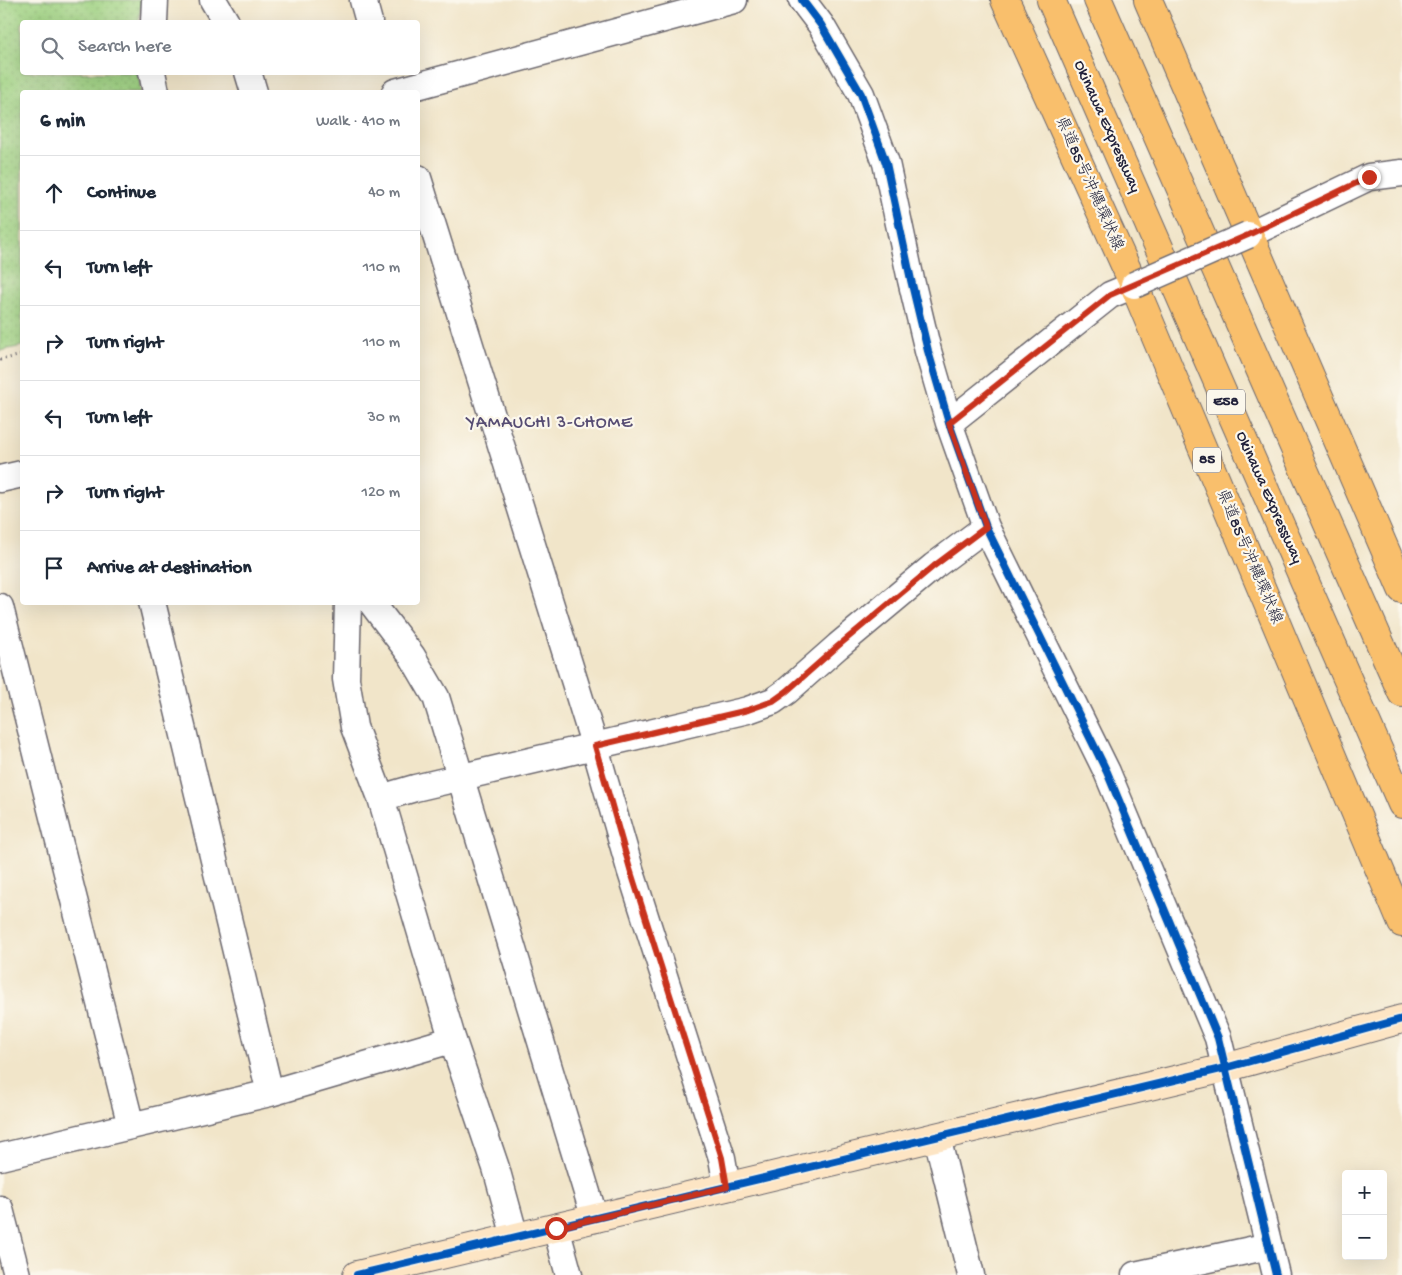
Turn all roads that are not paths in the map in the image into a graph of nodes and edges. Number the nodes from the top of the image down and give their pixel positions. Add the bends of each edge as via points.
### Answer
1 (155, 0) edge
2 (213, 0) edge
3 (363, 0) edge
4 (734, 0) edge
5 (802, 0) edge
6 (1005, 0) edge
7 (1051, 0) edge
8 (1098, 0) edge
9 (1148, 0) edge
10 (154, 20) edge
11 (225, 20) edge
12 (368, 20) edge
13 (153, 75) edge
14 (249, 75) edge
15 (385, 75) edge
16 (156, 90) edge
17 (253, 90) edge
18 (389, 90) edge
19 (402, 90) edge
20 (1402, 174) edge
21 (420, 184) edge
22 (1248, 235) junction
23 (1134, 285) junction
24 (949, 423) junction
25 (20, 474) edge
26 (0, 479) edge
27 (986, 527) junction
28 (1402, 589) edge
29 (153, 605) edge
30 (348, 605) edge
31 (374, 605) edge
32 (0, 608) edge
33 (1402, 693) edge
34 (595, 746) junction
35 (461, 777) junction
36 (381, 798) junction
37 (1402, 804) edge
38 (1402, 923) edge
39 (1402, 1019) edge
40 (452, 1038) junction
41 (1225, 1068) junction
42 (270, 1093) junction
43 (131, 1126) junction
44 (936, 1137) junction
45 (0, 1157) edge
46 (727, 1187) junction
47 (0, 1209) edge
48 (595, 1219) junction
49 (556, 1228) junction
50 (515, 1237) junction
51 (1269, 1246) junction
52 (17, 1275) edge
53 (357, 1275) edge
54 (569, 1275) edge
55 (971, 1275) edge
56 (1135, 1275) edge
57 (1276, 1275) edge

1 - 10 street
2 - 11 street
3 - 12 street
4 - 19 street
5 - 24 street via 822,25 861,94 886,163 910,280
6 - 23 main road, 県道85号沖縄環状線 / 85
7 - 37 main road, Okinawa Expressway / E58
8 - 33 main road, E58
9 - 22 main road
13 - 16 street
14 - 17 street
15 - 18 street
20 - 22 street via 1369,177
21 - 34 street
22 - 23 street, bridge
22 - 28 main road
23 - 24 street via 1110,295
23 - 38 main road, 県道85号沖縄環状線 / 85
24 - 27 street
25 - 26 street
27 - 34 street via 934,566 773,701 748,710
27 - 41 street via 1106,772 1218,1038
29 - 42 street
30 - 36 street via 346,679 349,700 354,727
31 - 35 street via 412,656 436,697
32 - 43 street
34 - 35 street
34 - 46 street via 630,869 722,1158
35 - 36 street
35 - 48 street
36 - 40 street
39 - 41 street
40 - 42 street
40 - 50 street via 496,1168
41 - 44 street
41 - 51 street
42 - 43 street
43 - 45 street
44 - 46 street
44 - 55 street
46 - 48 street
47 - 52 street
48 - 49 street
49 - 50 street
49 - 54 street
50 - 53 street
51 - 56 street
51 - 57 street

